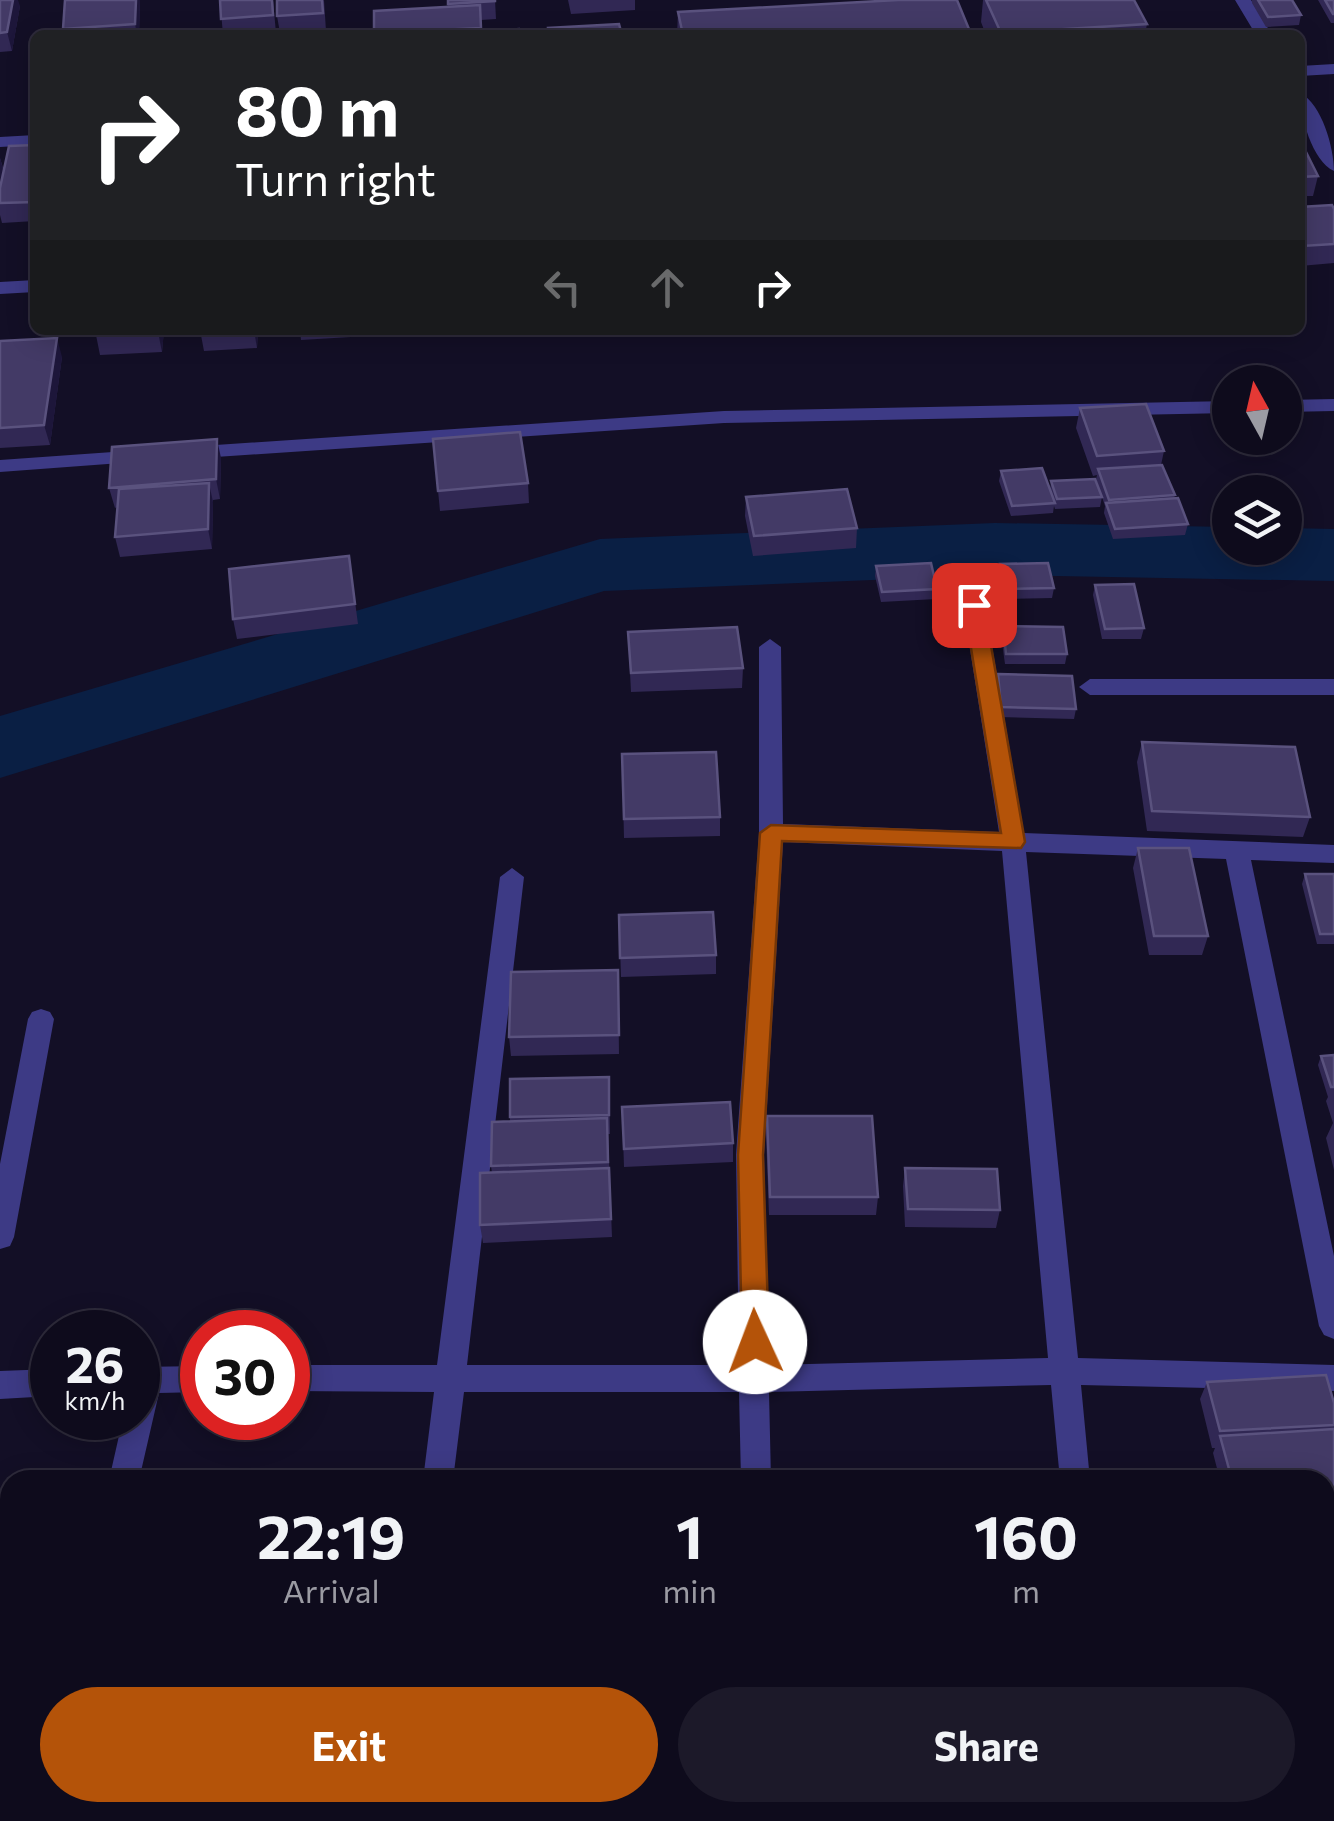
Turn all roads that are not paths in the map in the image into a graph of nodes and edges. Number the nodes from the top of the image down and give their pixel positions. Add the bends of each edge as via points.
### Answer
1 (1243, 0) edge
2 (1261, 30) edge
3 (1334, 69) edge
4 (1305, 70) edge
5 (1305, 108) edge
6 (30, 140) edge
7 (0, 142) edge
8 (1334, 166) edge
9 (30, 286) edge
10 (0, 288) edge
11 (1334, 405) edge
12 (1302, 406) edge
13 (1212, 407) edge
14 (0, 466) edge
15 (974, 605) dead end
16 (770, 647) dead end
17 (1090, 687) dead end
18 (1334, 687) edge
19 (771, 833) junction
20 (1014, 842) junction
21 (1237, 851) junction
22 (1334, 854) edge
23 (512, 878) dead end
24 (41, 1019) dead end
25 (0, 1237) edge
26 (1334, 1326) edge
27 (1062, 1372) junction
28 (310, 1378) edge
29 (450, 1378) junction
30 (1334, 1378) edge
31 (756, 1379) junction
32 (30, 1383) edge
33 (0, 1384) edge
34 (131, 1440) edge
35 (126, 1470) edge
36 (439, 1470) edge
37 (756, 1470) edge
38 (1073, 1470) edge

1 - 2 street
3 - 4 street
5 - 8 street
6 - 7 street
9 - 10 street
11 - 12 street
13 - 14 street via 724,417
15 - 20 street
16 - 19 street
17 - 18 street
19 - 20 street
19 - 31 street via 750,1155
20 - 21 street
20 - 27 street
21 - 22 street
21 - 26 street
23 - 29 street
24 - 25 street
27 - 30 street
27 - 31 street
27 - 38 street
28 - 29 street
29 - 31 street
29 - 36 street
31 - 37 street
32 - 33 street
34 - 35 street

